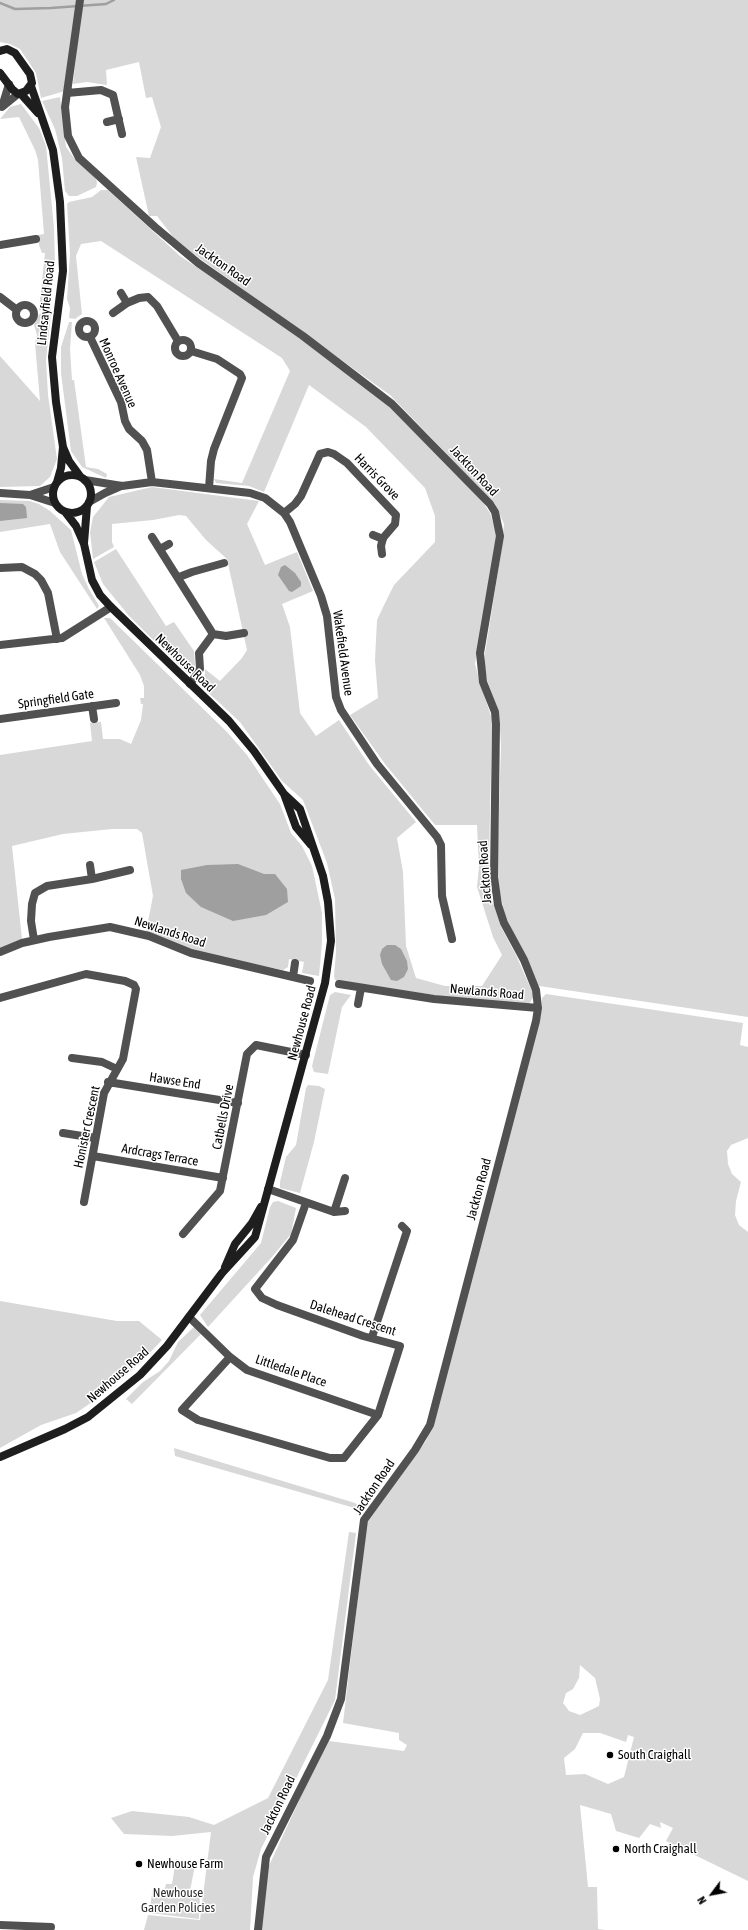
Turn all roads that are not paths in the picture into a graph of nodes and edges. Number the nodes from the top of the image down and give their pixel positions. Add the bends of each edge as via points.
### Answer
1 (80, 0) edge
2 (0, 51) edge
3 (0, 73) edge
4 (9, 84) junction
5 (31, 86) junction
6 (67, 93) junction
7 (20, 94) junction
8 (1, 108) edge
9 (41, 117) junction
10 (119, 119) junction
11 (107, 122) dead end
12 (122, 134) dead end
13 (36, 239) dead end
14 (0, 245) edge
15 (121, 293) dead end
16 (0, 296) edge
17 (127, 303) junction
18 (17, 310) dead end
19 (113, 313) dead end
20 (90, 337) dead end
21 (178, 341) junction
22 (191, 352) junction
23 (63, 447) junction
24 (83, 478) junction
25 (152, 482) junction
26 (55, 484) junction
27 (122, 486) junction
28 (209, 488) junction
29 (0, 493) edge
30 (30, 495) junction
31 (55, 503) junction
32 (88, 504) junction
33 (66, 513) junction
34 (284, 513) junction
35 (372, 535) dead end
36 (152, 537) dead end
37 (383, 539) junction
38 (84, 544) junction
39 (169, 544) dead end
40 (160, 550) junction
41 (382, 554) dead end
42 (224, 563) dead end
43 (0, 568) edge
44 (179, 578) junction
45 (111, 607) junction
46 (244, 633) dead end
47 (213, 634) junction
48 (57, 639) junction
49 (0, 644) edge
50 (190, 684) junction
51 (116, 703) dead end
52 (92, 706) junction
53 (0, 719) edge
54 (94, 719) dead end
55 (90, 865) dead end
56 (130, 870) dead end
57 (92, 879) junction
58 (452, 939) dead end
59 (34, 940) junction
60 (0, 952) edge
61 (295, 963) dead end
62 (293, 977) junction
63 (310, 981) dead end
64 (339, 984) dead end
65 (361, 988) junction
66 (0, 998) edge
67 (358, 1004) dead end
68 (538, 1008) junction
69 (306, 1055) junction
70 (72, 1058) dead end
71 (117, 1069) junction
72 (108, 1082) junction
73 (238, 1103) junction
74 (63, 1133) dead end
75 (95, 1138) junction
76 (93, 1156) junction
77 (223, 1178) junction
78 (345, 1178) dead end
79 (268, 1189) junction
80 (265, 1200) junction
81 (84, 1202) dead end
82 (306, 1204) junction
83 (345, 1211) dead end
84 (334, 1212) junction
85 (402, 1226) dead end
86 (183, 1234) dead end
87 (222, 1273) junction
88 (189, 1317) junction
89 (372, 1337) junction
90 (230, 1357) junction
91 (378, 1415) junction
92 (0, 1457) edge
93 (0, 1925) edge
94 (51, 1927) dead end
95 (258, 1930) edge

1 - 6 street, Jackton Road
2 - 5 street, Lindsayfield Road via 15,53 32,78
3 - 4 street, Lindsayfield Road
4 - 7 street, Lindsayfield Road
4 - 8 street
5 - 7 street
5 - 9 street, Lindsayfield Road
6 - 10 street via 100,90 111,93 115,98
6 - 68 street, Jackton Road via 65,107 68,136 84,164 198,263 303,336 392,404 484,497 495,512 500,536 480,653 483,682 495,712 496,724 494,877 498,905 504,923 524,960 536,990
7 - 8 street
7 - 9 street, Lindsayfield Road
9 - 23 street, Lindsayfield Road via 53,150 60,202 63,271 52,357
10 - 11 street
10 - 12 street
13 - 14 street
15 - 17 street
16 - 18 street
17 - 19 street
17 - 21 street via 148,297 157,306
20 - 25 street, Monroe Avenue via 121,402 129,429 142,441 147,450
21 - 22 street via 188,342
21 - 22 street via 174,348 179,356 184,357
22 - 28 street via 217,359 242,378 214,449
23 - 24 street, Lindsayfield Road via 69,461
23 - 26 street, Lindsayfield Road via 61,468
24 - 26 street via 75,475 65,476
24 - 27 street, Wakefield Avenue
24 - 32 street via 91,491
25 - 27 street, Wakefield Avenue
25 - 28 street, Wakefield Avenue
26 - 30 street
26 - 31 street via 52,495
27 - 32 street, Wakefield Avenue
28 - 34 street, Wakefield Avenue via 250,493 265,498
29 - 30 street
30 - 31 street
31 - 33 street
32 - 33 street via 75,514
32 - 38 street, Newhouse Road
33 - 38 street, Newhouse Road via 76,526
34 - 37 street, Harris Grove via 301,496 320,454 328,452 347,463 393,511 395,524
34 - 58 street, Wakefield Avenue via 321,596 327,616 336,696 341,710 377,764 441,845 443,907
35 - 37 street
36 - 40 street
37 - 41 street
38 - 45 street, Newhouse Road via 92,580 100,595
39 - 40 street
40 - 44 street
42 - 44 street
43 - 48 street via 22,567 41,580 48,593
44 - 47 street
45 - 48 street via 66,636
45 - 50 street, Newhouse Road
46 - 47 street via 226,636
47 - 50 street via 199,653 200,669
48 - 49 street
50 - 69 street, Newhouse Road via 229,721 284,794 300,809 323,876 331,941 325,984
51 - 52 street, Springfield Gate
52 - 53 street, Springfield Gate
52 - 54 street
55 - 57 street
56 - 57 street
57 - 59 street via 48,886 35,893 31,921
59 - 60 street, Newlands Road
59 - 62 street, Newlands Road via 110,927 149,936 191,953
61 - 62 street
62 - 63 street, Newlands Road
64 - 65 street, Newlands Road
65 - 67 street
65 - 68 street, Newlands Road via 434,999
66 - 71 street, Honister Crescent via 86,974 131,983 136,989 123,1059
68 - 95 street, Jackton Road via 532,1040 466,1280 430,1425 364,1520 341,1699 327,1736 266,1857
69 - 73 street, Catbells Drive via 256,1045 247,1054
69 - 79 street, Newhouse Road
70 - 71 street via 102,1062
71 - 72 street, Honister Crescent
72 - 73 street, Hawse End
72 - 75 street, Honister Crescent
73 - 77 street, Catbells Drive
74 - 75 street
75 - 76 street, Honister Crescent
76 - 77 street, Ardcrags Terrace
76 - 81 street, Honister Crescent
77 - 86 street, Catbells Drive via 220,1191
78 - 84 street
79 - 80 street, Newhouse Road
79 - 82 street
80 - 87 street, Newhouse Road via 252,1223 235,1244
80 - 87 street, Newhouse Road via 255,1237
82 - 84 street
82 - 89 street, Dalehead Crescent via 293,1240 254,1289 262,1298 277,1305
83 - 84 street
85 - 89 street via 407,1231
87 - 88 street, Newhouse Road
88 - 90 street, Littledale Place
88 - 92 street, Newhouse Road via 155,1361 88,1417
89 - 91 street, Dalehead Crescent via 400,1346
90 - 91 street, Littledale Place via 247,1370
90 - 91 street, Dalehead Crescent via 182,1410 198,1420 330,1458 344,1458
93 - 94 street

